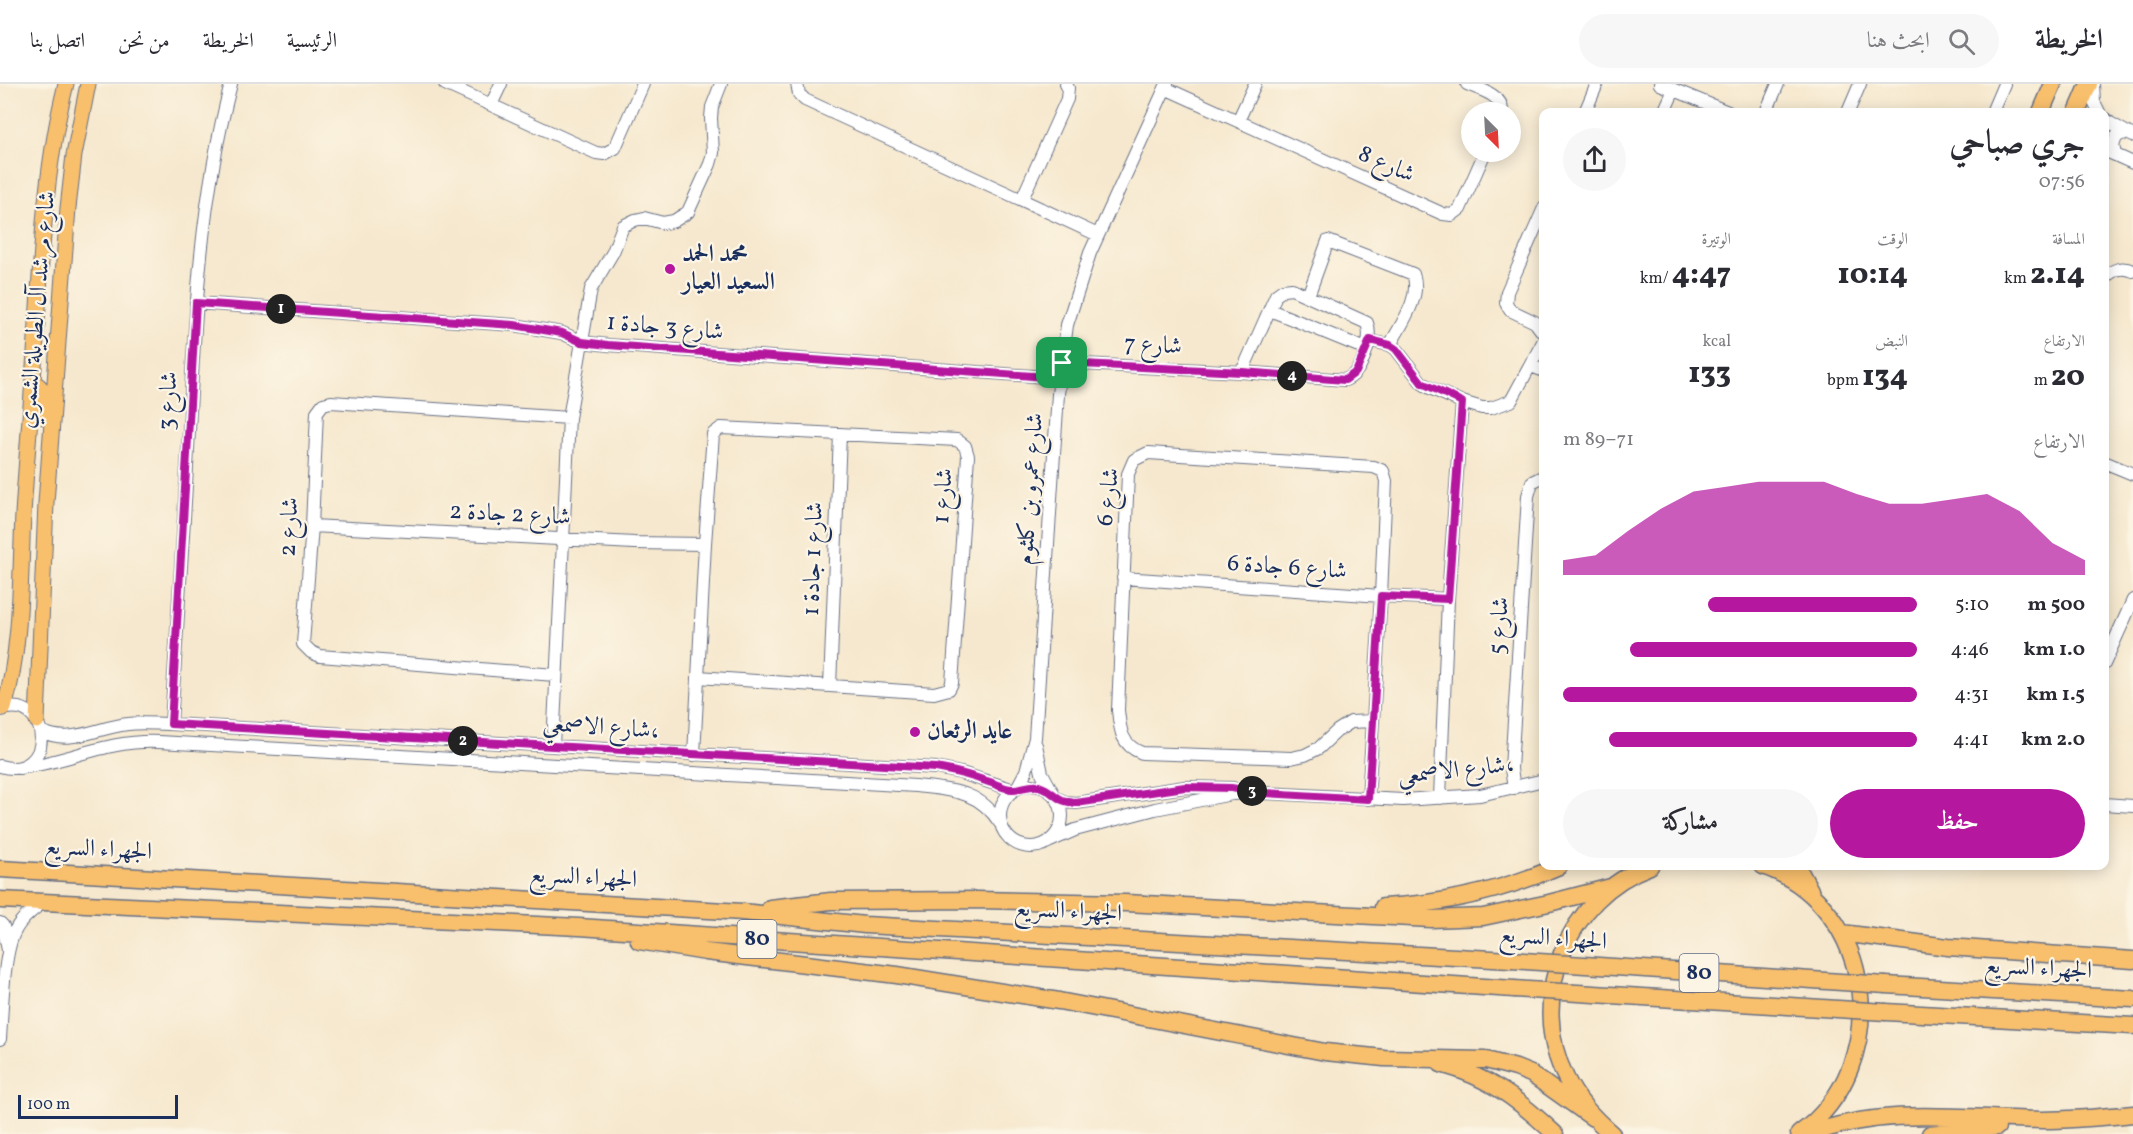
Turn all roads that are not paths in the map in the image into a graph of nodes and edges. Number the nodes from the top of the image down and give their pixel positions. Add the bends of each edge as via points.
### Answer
1 (66, 84) edge
2 (88, 84) edge
3 (231, 84) edge
4 (445, 84) edge
5 (501, 84) edge
6 (643, 84) edge
7 (721, 84) edge
8 (797, 84) edge
9 (1066, 84) edge
10 (1255, 84) edge
11 (1467, 84) edge
12 (1597, 84) edge
13 (1660, 84) edge
14 (1778, 84) edge
15 (1860, 84) edge
16 (2004, 84) edge
17 (2053, 84) edge
18 (2091, 84) edge
19 (1166, 86) edge
20 (1674, 90) junction
21 (1499, 102) edge
22 (491, 105) junction
23 (1586, 108) edge
24 (1666, 108) edge
25 (1718, 108) edge
26 (1768, 108) edge
27 (1850, 108) edge
28 (1994, 108) edge
29 (2043, 108) edge
30 (2079, 108) edge
31 (2097, 108) edge
32 (1238, 121) junction
33 (2109, 122) edge
34 (2131, 135) edge
35 (2110, 152) edge
36 (1481, 162) edge
37 (2133, 163) edge
38 (1022, 199) junction
39 (1539, 219) edge
40 (1098, 235) junction
41 (2133, 272) edge
42 (2109, 275) edge
43 (1308, 296) junction
44 (196, 303) junction
45 (1270, 310) junction
46 (37, 318) junction
47 (1539, 327) edge
48 (582, 342) junction
49 (1368, 345) junction
50 (1390, 345) junction
51 (1539, 350) edge
52 (57, 357) junction
53 (1062, 363) junction
54 (1531, 366) junction
55 (1539, 369) edge
56 (1242, 372) junction
57 (1060, 378) junction
58 (32, 385) junction
59 (1462, 402) junction
60 (569, 418) junction
61 (52, 422) junction
62 (840, 434) junction
63 (2109, 464) edge
64 (2133, 474) edge
65 (1539, 478) edge
66 (312, 526) junction
67 (562, 539) junction
68 (705, 544) junction
69 (1123, 578) junction
70 (1381, 596) junction
71 (1448, 599) junction
72 (2133, 600) edge
73 (17, 627) junction
74 (42, 629) junction
75 (2109, 638) edge
76 (555, 675) junction
77 (698, 677) junction
78 (830, 686) junction
79 (2, 709) edge
80 (1372, 721) junction
81 (171, 724) junction
82 (39, 726) junction
83 (1035, 738) junction
84 (553, 746) junction
85 (694, 755) junction
86 (0, 766) edge
87 (19, 768) junction
88 (1539, 781) edge
89 (1514, 788) junction
90 (1015, 789) junction
91 (1264, 793) junction
92 (1056, 797) junction
93 (1440, 798) junction
94 (1368, 799) junction
95 (2109, 804) edge
96 (2133, 806) edge
97 (1000, 822) junction
98 (1050, 841) junction
99 (0, 869) edge
100 (1549, 870) edge
101 (1631, 870) edge
102 (1642, 870) edge
103 (1771, 870) edge
104 (1799, 870) edge
105 (1614, 885) junction
106 (1813, 896) junction
107 (0, 900) edge
108 (42, 903) junction
109 (1303, 910) junction
110 (743, 912) junction
111 (0, 922) edge
112 (579, 927) junction
113 (1842, 933) junction
114 (8, 951) junction
115 (2133, 960) edge
116 (2133, 999) edge
117 (2133, 1026) edge
118 (0, 1039) edge
119 (1414, 1059) junction
120 (2133, 1114) edge
121 (1593, 1118) junction
122 (2044, 1120) junction
123 (1555, 1134) edge
124 (1612, 1134) edge
125 (1799, 1134) edge
126 (1810, 1134) edge
127 (1930, 1134) edge

1 - 46 main road, شارع مرشد آل الطويلة الشمري via 52,153
2 - 52 main road, شارع مرشد آل الطويلة الشمري via 74,155
3 - 44 street, شارع 3 via 212,167
4 - 22 street
5 - 22 street
6 - 22 street via 615,148 604,154
7 - 48 street via 712,107 713,153 688,213 674,221 663,223 644,218 623,226 591,289
8 - 38 street via 805,100
9 - 38 street via 1067,99
10 - 32 street
11 - 21 street
12 - 23 street
13 - 20 street
14 - 26 street
15 - 27 street
16 - 28 street
17 - 29 highway
18 - 30 highway
18 - 31 street
19 - 32 street, شارع 8
19 - 40 street, شارع عمرو بن كلثوم
20 - 24 street
20 - 25 street
32 - 36 street, شارع 8 via 1452,215 1460,210
33 - 34 street
34 - 35 street via 2122,133 2115,137
35 - 37 street
38 - 40 street
39 - 47 street via 1506,300 1510,310
40 - 53 street, شارع عمرو بن كلثوم via 1067,325
41 - 42 street via 2116,269
43 - 45 street via 1292,289 1283,290 1276,295
43 - 49 street via 1367,323
43 - 50 street via 1328,242 1413,274 1416,294
44 - 48 street, شارع 3 جادة 1 via 514,325 562,333
44 - 81 street, شارع 3
45 - 49 street
45 - 56 street
46 - 52 main road via 43,328 44,359 51,362
46 - 58 main road, شارع مرشد آل الطويلة الشمري
48 - 57 street, شارع 3 جادة 1
48 - 60 street
49 - 50 street
49 - 56 street, شارع 7 via 1356,372 1345,380
50 - 59 street via 1422,383
51 - 54 street
52 - 61 main road, شارع مرشد آل الطويلة الشمري
53 - 56 street, شارع 7
53 - 57 street, شارع عمرو بن كلثوم
54 - 55 street
54 - 59 street via 1510,401 1491,408
57 - 83 street, شارع عمرو بن كلثوم
58 - 61 main road via 42,388 43,414
58 - 73 main road, شارع مرشد آل الطويلة الشمري
59 - 71 street
60 - 66 street, شارع 2 via 323,404 317,412
60 - 67 street
61 - 74 main road, شارع مرشد آل الطويلة الشمري
62 - 68 street, شارع 1 via 720,428 716,431 712,438
62 - 78 street, شارع 1 جادة 1
62 - 78 street, شارع 1 via 957,440 965,446 968,456 949,689 934,693
63 - 64 street
65 - 89 street, شارع 5 via 1532,482 1528,496 1511,769
66 - 67 street, شارع 2 جادة 2
66 - 76 street, شارع 2 via 303,644 311,652 320,656
67 - 68 street, شارع 2 جادة 2
67 - 76 street
68 - 77 street, شارع 1
69 - 70 street, شارع 6 جادة 6
69 - 70 street, شارع 6 via 1128,474 1134,460 1143,454 1374,467 1383,471 1386,481
69 - 80 street, شارع 6 via 1118,710 1123,738 1130,748 1142,753 1291,758 1319,748 1351,722
70 - 71 street, شارع 6 جادة 6
70 - 80 street, شارع 6
71 - 93 street
72 - 75 street
73 - 74 main road via 21,637 28,641
73 - 79 main road, شارع مرشد آل الطويلة الشمري via 11,686
74 - 82 main road, شارع مرشد آل الطويلة الشمري
76 - 84 street
77 - 78 street, شارع 1
77 - 85 street, شارع 1
79 - 82 street, شارع الاصمعي، via 22,710
80 - 94 street, شارع 6
81 - 82 street, شارع الاصمعي، via 130,723 63,738 51,736
81 - 84 street, شارع الاصمعي،
82 - 87 street via 40,750
83 - 90 street, شارع عمرو بن كلثوم via 1026,771
83 - 92 street, شارع عمرو بن كلثوم via 1042,773
84 - 85 street, شارع الاصمعي،
85 - 90 street, شارع الاصمعي، via 936,768
86 - 87 street, شارع الاصمعي،
87 - 97 street, شارع الاصمعي، via 122,743 171,742 916,786 972,796
88 - 89 street, شارع الاصمعي،
89 - 93 street, شارع الاصمعي،
90 - 92 street via 1037,786
90 - 97 street via 1005,799
91 - 92 street, شارع الاصمعي، via 1185,787 1081,803
91 - 94 street, شارع الاصمعي،
91 - 98 street, شارع الاصمعي، via 1208,797 1075,830
92 - 98 street via 1061,807 1061,826
93 - 94 street, شارع الاصمعي،
95 - 96 street
97 - 98 street via 1004,832 1020,846 1030,848
99 - 110 highway, الجهراء السريع / 80
100 - 109 highway via 1508,886 1421,905
101 - 105 highway
102 - 105 highway
103 - 106 highway
104 - 106 highway
105 - 109 highway via 1483,917 1431,919
105 - 121 highway via 1573,930 1563,949 1551,992 1557,1056 1576,1096
106 - 113 highway
107 - 108 highway, الجهراء السريع / 80
108 - 112 highway, الجهراء السريع / 80
108 - 114 street via 16,928
109 - 110 highway via 955,900 831,901
110 - 116 highway, الجهراء السريع / 80, bridge via 865,925
111 - 114 street
112 - 117 highway, الجهراء السريع / 80, bridge
112 - 119 highway via 706,952 866,971 1059,1001 1325,1052
113 - 115 highway via 1948,947
113 - 125 highway via 1860,985 1859,1039 1839,1091
114 - 118 street
119 - 121 highway via 1486,1060 1516,1068 1544,1082
119 - 123 highway via 1454,1067 1492,1084 1526,1107
120 - 122 highway
121 - 124 highway
122 - 126 highway via 1946,1116 1884,1119 1841,1124
122 - 127 highway

